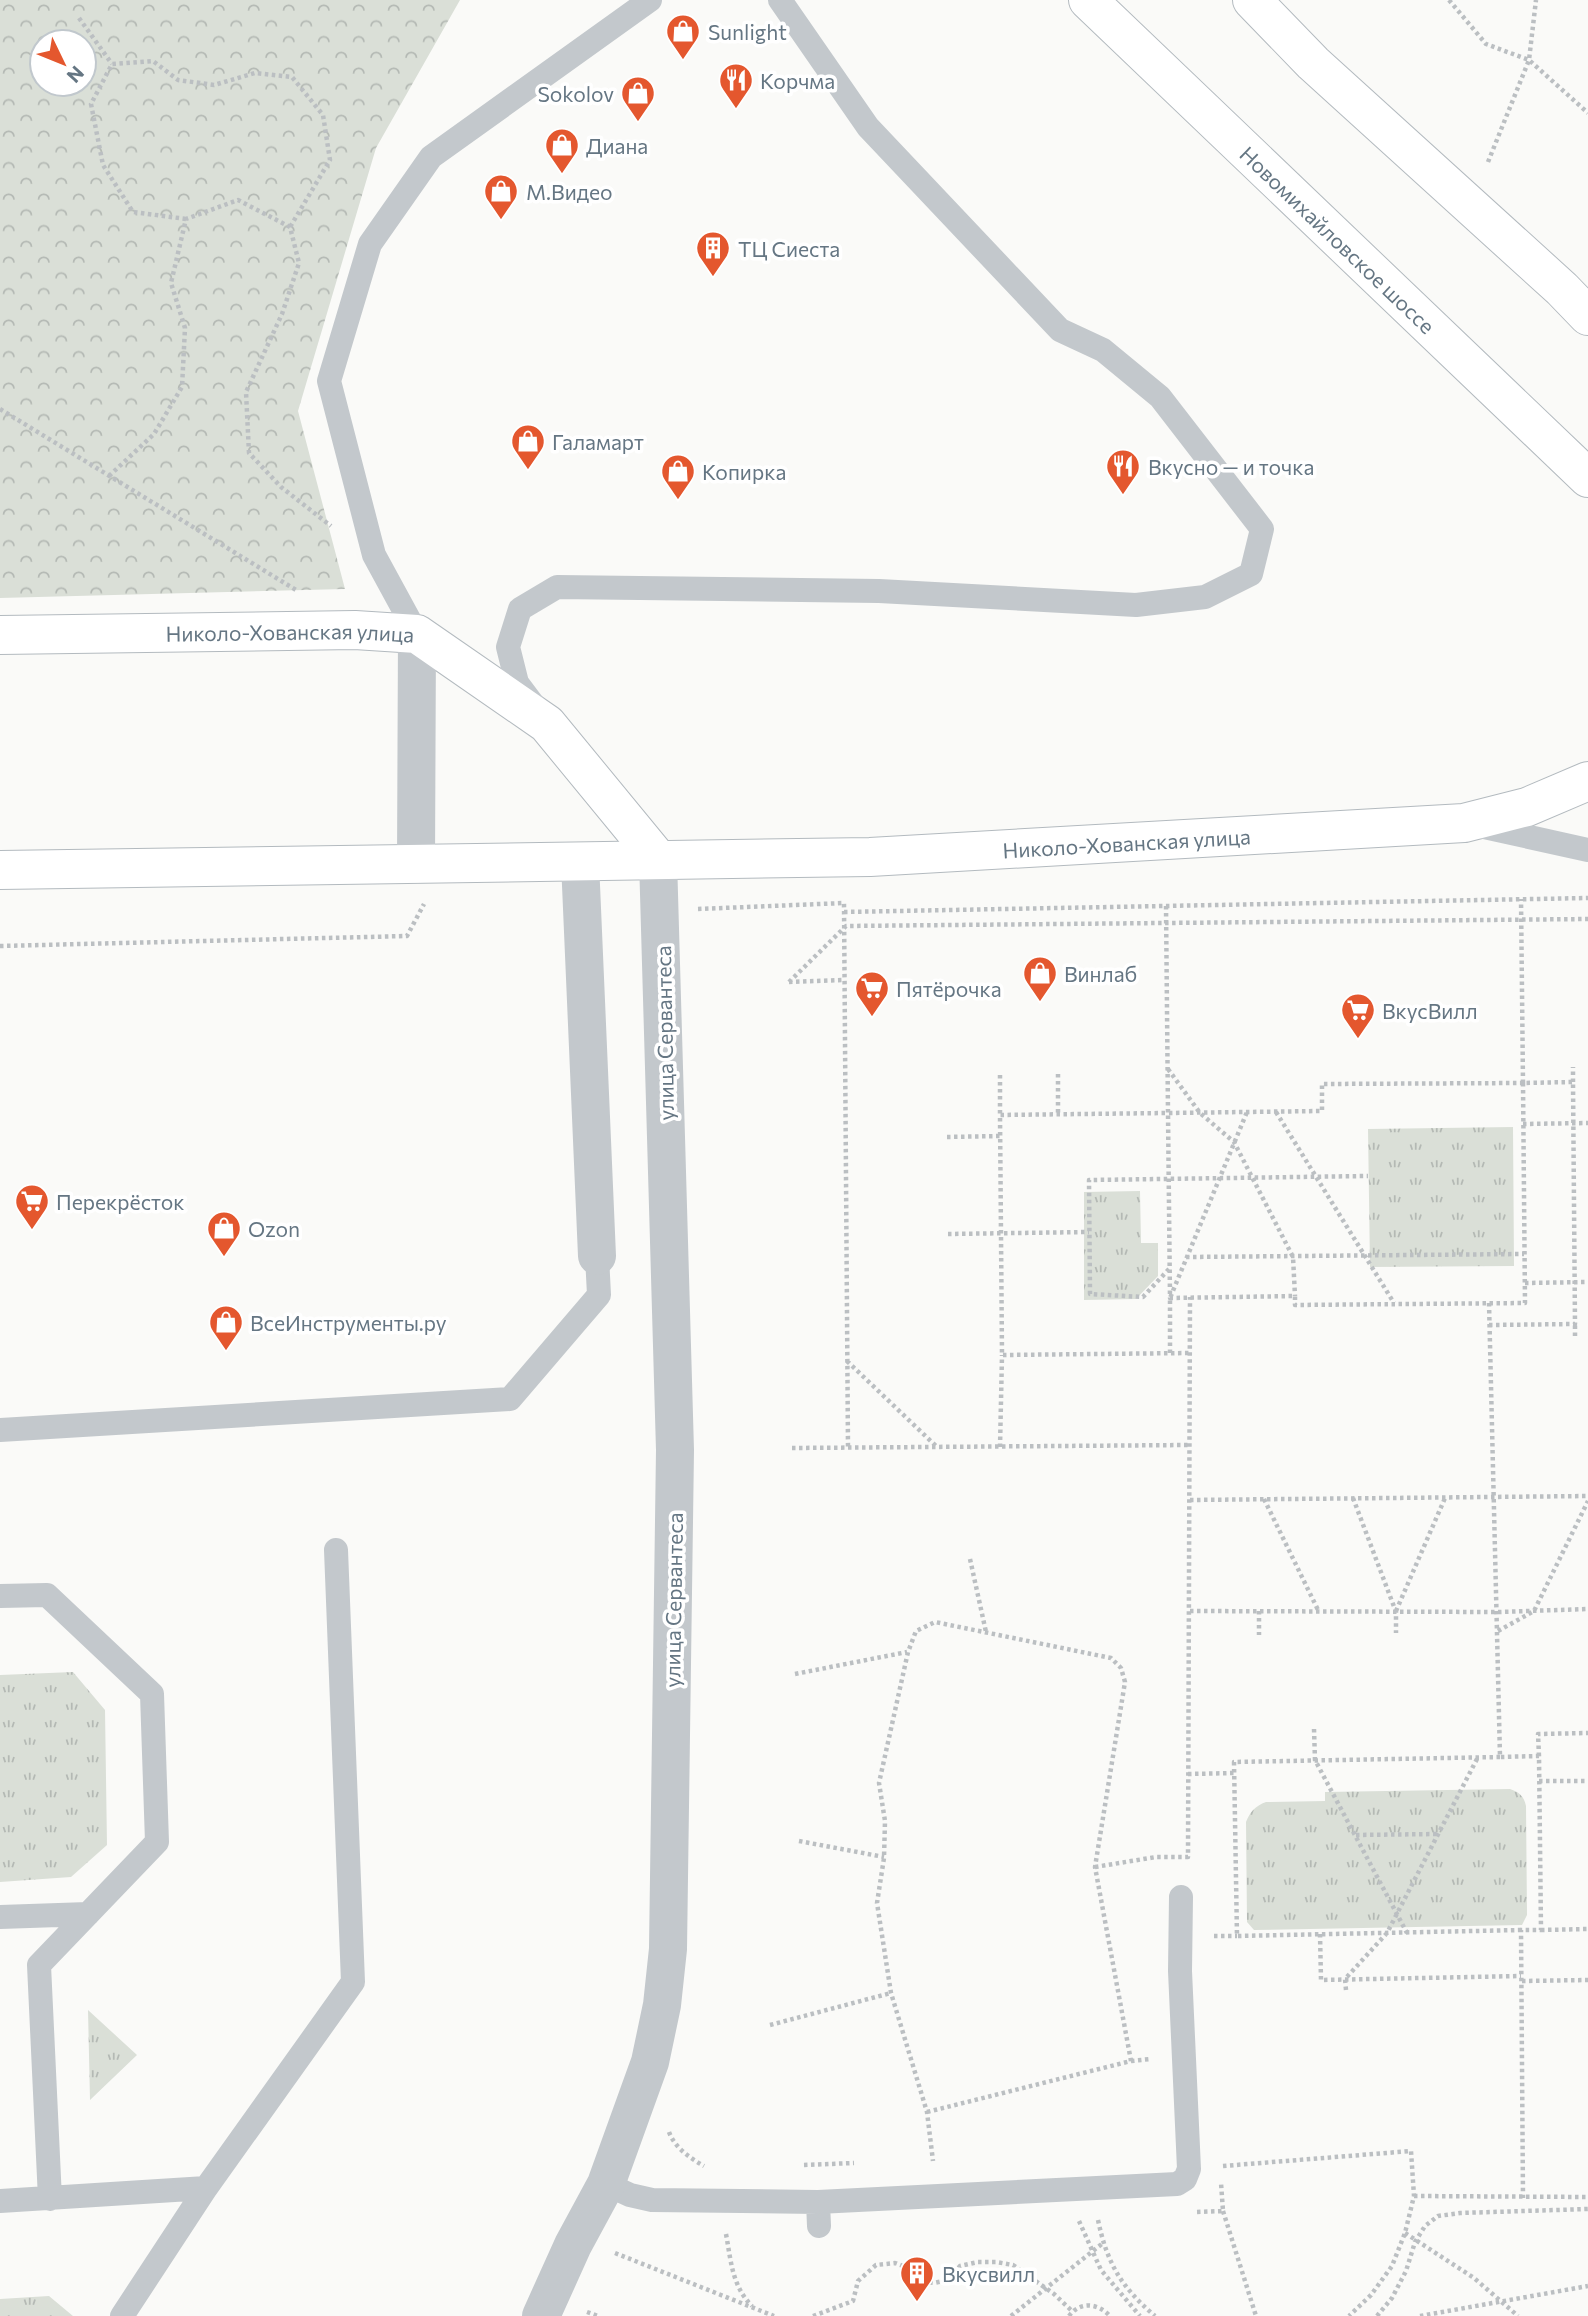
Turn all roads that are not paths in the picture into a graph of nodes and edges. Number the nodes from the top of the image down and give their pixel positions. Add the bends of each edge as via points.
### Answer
1 (650, 0) edge
2 (780, 0) edge
3 (1088, 0) edge
4 (1252, 0) edge
5 (1588, 316) edge
6 (1588, 478) edge
7 (417, 634) junction
8 (0, 635) edge
9 (547, 724) junction
10 (1588, 781) edge
11 (1464, 822) junction
12 (1588, 849) edge
13 (659, 859) junction
14 (580, 862) junction
15 (416, 864) junction
16 (0, 870) edge
17 (597, 1256) joint
18 (0, 1430) edge
19 (336, 1550) dead end
20 (0, 1596) edge
21 (1181, 1897) dead end
22 (88, 1914) junction
23 (0, 1917) edge
24 (606, 2184) junction
25 (206, 2188) junction
26 (50, 2199) junction
27 (0, 2201) edge
28 (122, 2316) edge
29 (541, 2316) edge

1 - 7 lane via 431,157 370,244 330,381 374,555
2 - 9 lane via 868,127 1060,330 1103,351 1160,397 1262,529 1251,574 1205,597 1136,605 879,591 557,587 520,609 508,647 517,683
3 - 6 street, Новомихайловское шоссе
4 - 5 street via 1313,63
7 - 8 street, Николо-Хованская улица via 355,630
7 - 9 street, Николо-Хованская улица
7 - 15 street
9 - 13 street, Николо-Хованская улица
10 - 11 street, Николо-Хованская улица via 1527,807
11 - 12 lane
11 - 13 street, Николо-Хованская улица via 870,857
13 - 14 street, Николо-Хованская улица
13 - 24 street, улица Сервантеса via 675,1450 668,1949 650,2062
14 - 15 street, Николо-Хованская улица
14 - 17 street
15 - 16 street, Николо-Хованская улица
17 - 18 lane via 598,1295 510,1399
19 - 25 lane via 353,1982
20 - 22 lane via 47,1595 152,1693 157,1842
21 - 24 lane via 1189,2169 1177,2184 819,2214 652,2200
22 - 23 lane
22 - 26 lane via 39,1965
24 - 29 street, улица Сервантеса
25 - 26 lane
25 - 28 lane
26 - 27 lane

